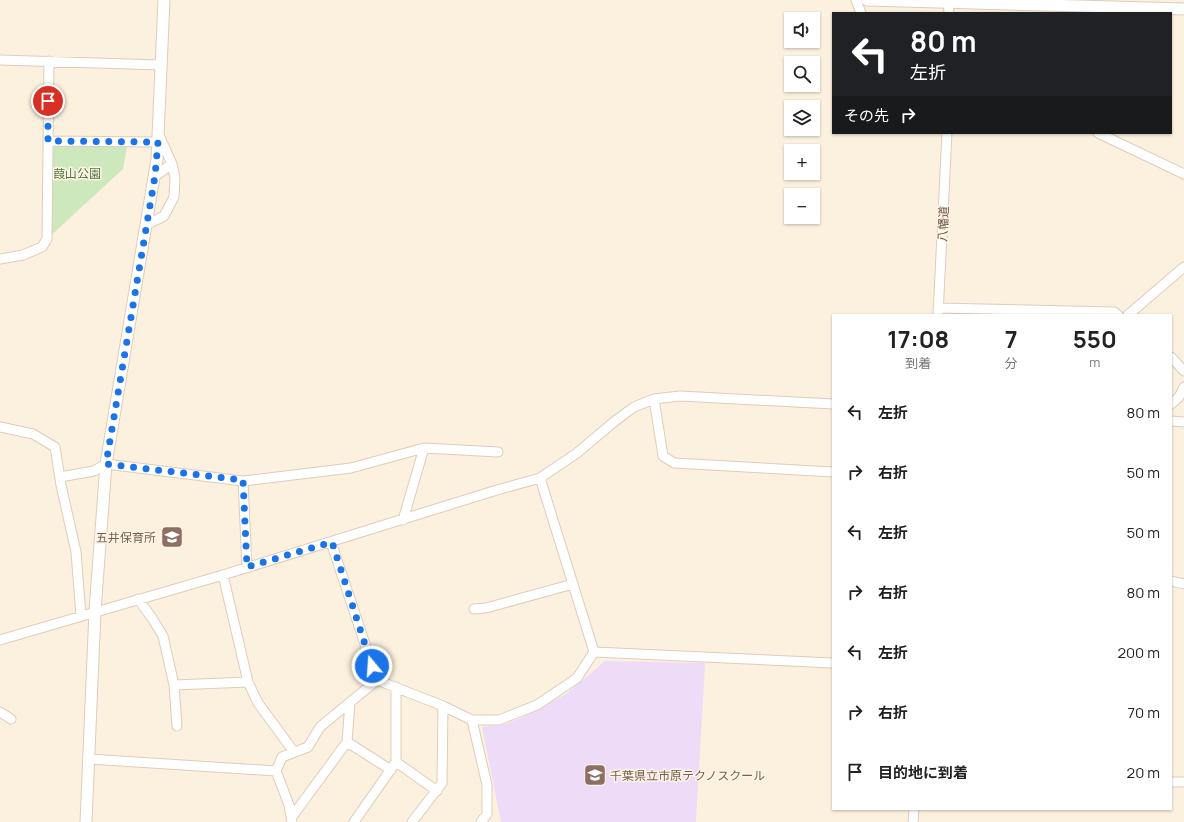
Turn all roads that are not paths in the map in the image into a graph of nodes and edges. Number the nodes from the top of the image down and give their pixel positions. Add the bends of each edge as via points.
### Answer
1 (164, 0) edge
2 (856, 0) edge
3 (867, 0) edge
4 (948, 5) edge
5 (1184, 9) edge
6 (861, 12) edge
7 (0, 60) edge
8 (49, 61) junction
9 (161, 65) junction
10 (947, 134) edge
11 (1100, 134) edge
12 (159, 138) junction
13 (48, 141) junction
14 (172, 164) junction
15 (1184, 174) edge
16 (155, 176) junction
17 (175, 178) junction
18 (146, 225) junction
19 (0, 259) edge
20 (1184, 267) edge
21 (938, 311) edge
22 (1117, 314) edge
23 (1130, 314) edge
24 (1172, 358) edge
25 (1184, 371) edge
26 (1184, 387) edge
27 (654, 399) junction
28 (1172, 403) edge
29 (832, 404) edge
30 (1172, 421) edge
31 (1184, 422) edge
32 (0, 428) edge
33 (424, 448) junction
34 (498, 452) dead end
35 (106, 464) junction
36 (832, 472) edge
37 (60, 477) junction
38 (540, 478) junction
39 (243, 480) junction
40 (403, 520) junction
41 (332, 542) junction
42 (247, 567) junction
43 (223, 575) junction
44 (1172, 580) edge
45 (573, 584) junction
46 (1184, 584) edge
47 (138, 599) junction
48 (474, 609) dead end
49 (95, 612) junction
50 (81, 616) junction
51 (0, 640) edge
52 (594, 652) junction
53 (832, 663) edge
54 (377, 680) junction
55 (248, 682) junction
56 (174, 685) junction
57 (396, 688) junction
58 (350, 702) junction
59 (443, 706) junction
60 (0, 712) edge
61 (11, 719) dead end
62 (472, 720) junction
63 (177, 726) dead end
64 (347, 742) junction
65 (294, 752) junction
66 (89, 759) junction
67 (393, 766) junction
68 (276, 771) junction
69 (1172, 782) edge
70 (1184, 782) edge
71 (436, 790) junction
72 (914, 810) edge
73 (291, 820) edge
74 (86, 822) edge
75 (354, 822) edge
76 (412, 822) edge
77 (481, 822) edge
78 (913, 822) edge

1 - 9 street
2 - 6 street
3 - 4 street
4 - 5 street
7 - 8 street
8 - 9 street
8 - 13 street
9 - 12 street
10 - 21 street, 八幡道
11 - 15 street
12 - 13 street
12 - 14 street
12 - 16 street
13 - 19 street via 47,239 42,247 23,255
14 - 16 street
14 - 17 street
16 - 17 street
16 - 18 street
17 - 18 street via 174,197 164,216
18 - 35 street
20 - 23 street
21 - 22 street
24 - 25 street
26 - 28 street
27 - 29 street via 680,396
27 - 36 street via 663,456 674,463
27 - 38 street via 634,407 577,453
30 - 31 street
32 - 37 street via 33,434 55,447
33 - 34 street
33 - 39 street via 351,468
33 - 40 street
35 - 37 street via 94,471
35 - 39 street
35 - 49 street
37 - 50 street via 76,552
38 - 40 street
38 - 45 street
39 - 42 street
40 - 41 street
41 - 42 street
41 - 54 street
42 - 43 street
43 - 47 street
43 - 55 street
44 - 46 street
45 - 48 street
45 - 52 street
47 - 49 street
47 - 56 street via 163,636
49 - 50 street
49 - 66 street
50 - 51 street
52 - 53 street
52 - 62 street via 577,678 537,705 499,720
54 - 57 street
54 - 58 street
55 - 56 street
55 - 65 street via 258,704
56 - 63 street
57 - 59 street
57 - 67 street
58 - 64 street
58 - 65 street via 320,727 308,747
59 - 62 street
59 - 71 street via 442,783
60 - 61 street
62 - 77 street via 487,785 486,814
64 - 67 street
64 - 73 street
65 - 68 street via 282,757
66 - 68 street
66 - 74 street
67 - 71 street
67 - 75 street
68 - 73 street via 289,805
69 - 70 street
71 - 76 street
72 - 78 street

